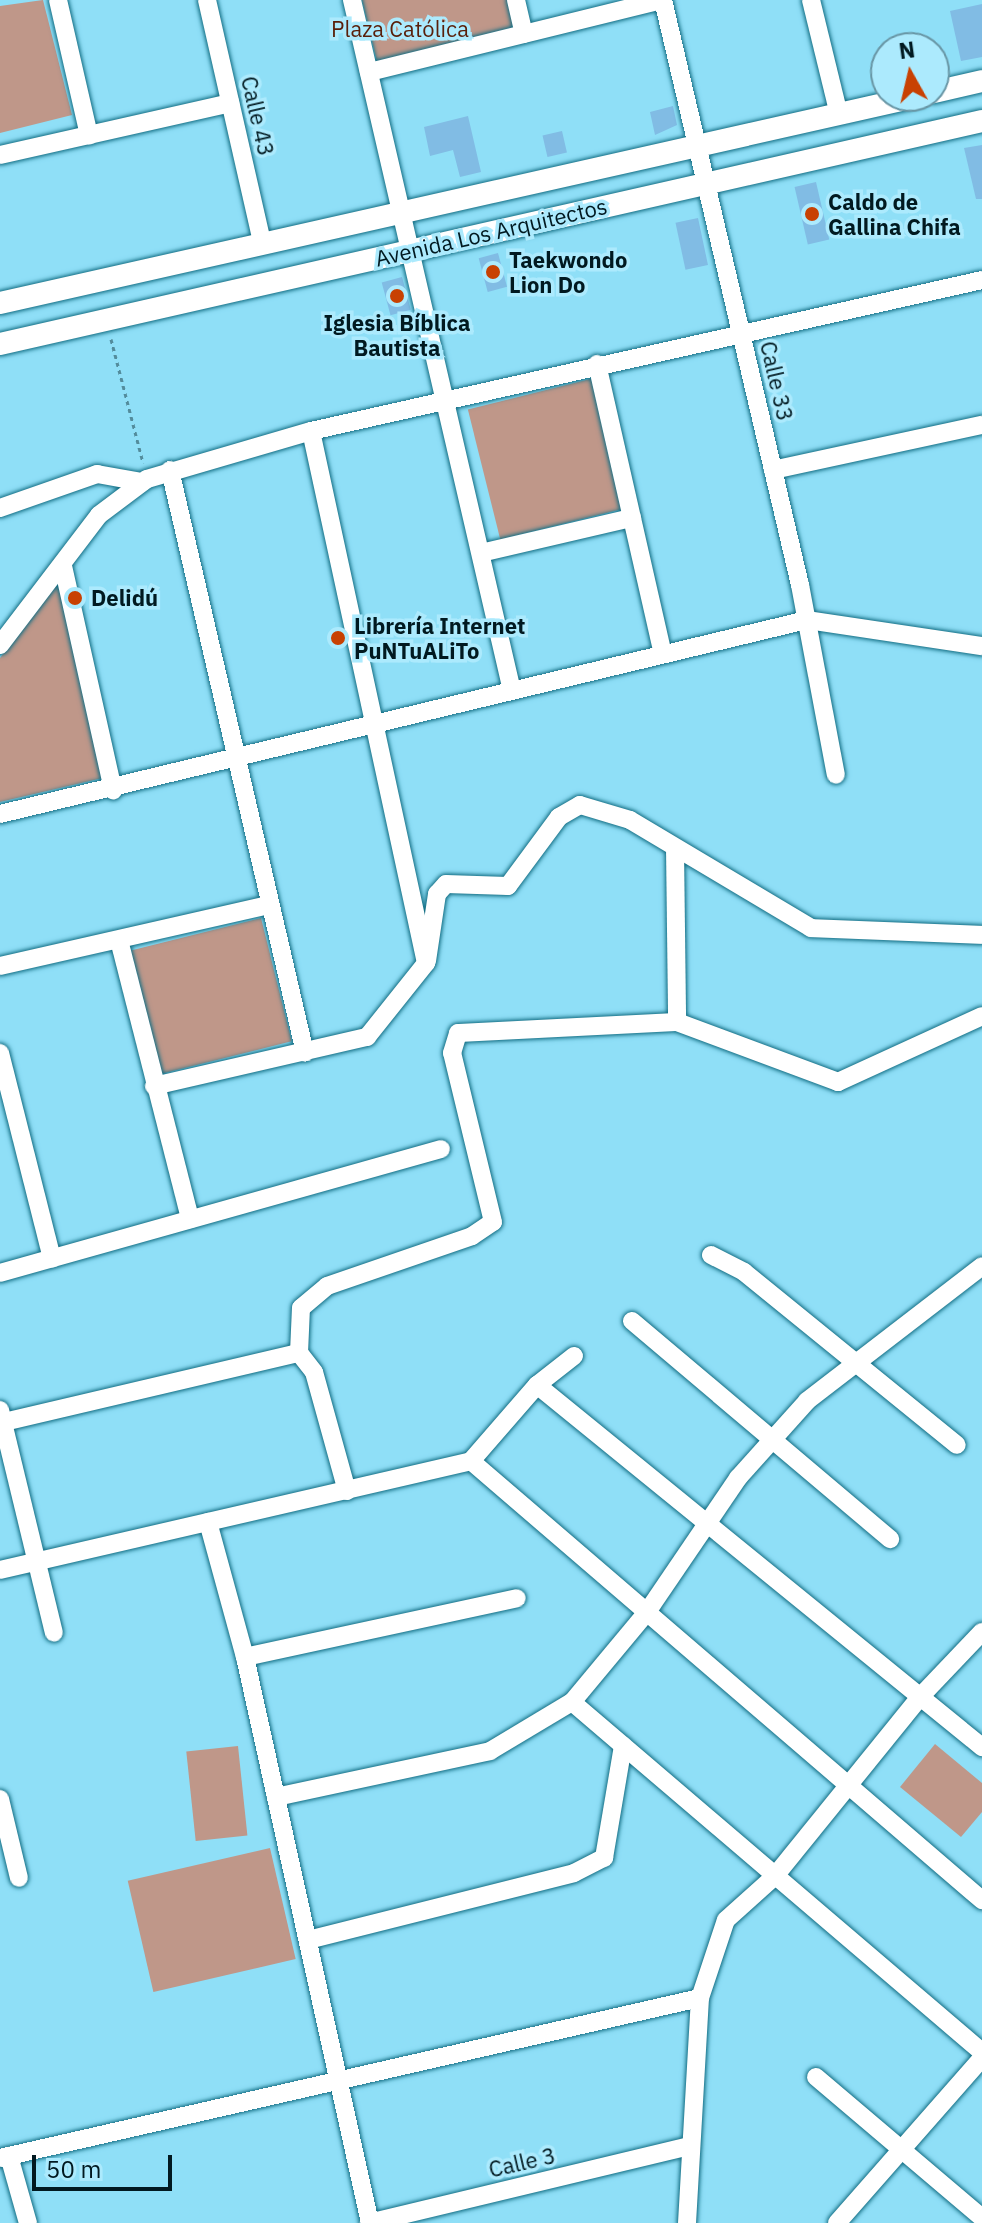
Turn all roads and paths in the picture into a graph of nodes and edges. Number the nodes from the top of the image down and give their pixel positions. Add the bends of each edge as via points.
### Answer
1 (58, 0) edge
2 (207, 0) edge
3 (352, 0) edge
4 (516, 0) edge
5 (663, 0) edge
6 (811, 0) edge
7 (524, 34) junction
8 (369, 72) junction
9 (982, 81) edge
10 (950, 88) edge
11 (230, 103) junction
12 (870, 108) edge
13 (839, 115) junction
14 (982, 121) edge
15 (89, 135) junction
16 (697, 146) junction
17 (0, 155) edge
18 (707, 183) junction
19 (403, 211) junction
20 (262, 242) junction
21 (411, 251) junction
22 (982, 280) edge
23 (0, 303) edge
24 (106, 320) junction
25 (742, 332) junction
26 (0, 344) edge
27 (597, 364) junction
28 (448, 400) junction
29 (982, 425) edge
30 (311, 431) junction
31 (170, 470) junction
32 (773, 470) junction
33 (144, 480) junction
34 (0, 508) edge
35 (632, 518) junction
36 (481, 553) junction
37 (63, 566) junction
38 (807, 620) junction
39 (0, 645) edge
40 (982, 646) edge
41 (663, 654) junction
42 (512, 691) junction
43 (374, 725) junction
44 (236, 759) junction
45 (836, 775) dead end
46 (113, 790) junction
47 (0, 814) edge
48 (675, 848) junction
49 (269, 905) junction
50 (982, 935) edge
51 (119, 940) junction
52 (426, 963) junction
53 (0, 966) edge
54 (982, 1016) edge
55 (677, 1022) junction
56 (0, 1053) edge
57 (305, 1053) junction
58 (154, 1086) junction
59 (8, 1116) edge
60 (441, 1149) dead end
61 (190, 1219) junction
62 (711, 1255) dead end
63 (52, 1259) junction
64 (982, 1266) edge
65 (0, 1273) edge
66 (632, 1321) dead end
67 (299, 1353) junction
68 (574, 1356) dead end
69 (855, 1361) junction
70 (537, 1385) junction
71 (1, 1419) edge
72 (772, 1440) junction
73 (957, 1445) dead end
74 (471, 1461) junction
75 (347, 1491) junction
76 (208, 1522) junction
77 (705, 1522) junction
78 (890, 1539) dead end
79 (37, 1561) junction
80 (0, 1570) edge
81 (517, 1598) dead end
82 (647, 1612) junction
83 (982, 1632) edge
84 (54, 1633) dead end
85 (245, 1657) junction
86 (920, 1697) junction
87 (572, 1702) junction
88 (623, 1746) junction
89 (982, 1747) edge
90 (849, 1786) junction
91 (276, 1797) junction
92 (0, 1799) edge
93 (775, 1876) junction
94 (19, 1878) dead end
95 (982, 1900) edge
96 (308, 1940) junction
97 (700, 1998) junction
98 (982, 2055) edge
99 (816, 2077) dead end
100 (338, 2080) junction
101 (686, 2147) junction
102 (904, 2148) junction
103 (4, 2157) edge
104 (982, 2218) edge
105 (28, 2223) edge
106 (370, 2223) edge
107 (687, 2223) edge
108 (837, 2223) edge

1 - 15 street
2 - 11 street, Calle 43
3 - 8 street
4 - 7 street
5 - 7 street
5 - 16 street, Calle 33
6 - 13 street
7 - 8 street
8 - 19 street
9 - 10 main road
11 - 15 street
11 - 20 street, Calle 43
12 - 13 main road, Avenida Los Arquitectos
13 - 16 main road, Avenida Los Arquitectos
14 - 18 main road, Avenida Los Arquitectos
15 - 17 street
16 - 18 street, Calle 33
16 - 19 main road, Avenida Los Arquitectos
18 - 21 main road, Avenida Los Arquitectos
18 - 25 street, Calle 33
19 - 20 main road, Avenida Los Arquitectos
19 - 21 street
20 - 23 main road, Avenida Los Arquitectos
21 - 24 main road, Avenida Los Arquitectos
21 - 28 street
22 - 25 street
24 - 26 main road, Avenida Los Arquitectos
24 - 33 path
25 - 27 street
25 - 32 street, Calle 33
27 - 28 street
27 - 35 street
28 - 30 street
28 - 36 street
29 - 32 street
30 - 31 street
30 - 43 street
31 - 33 street
31 - 44 street
32 - 38 street, Calle 33
33 - 34 street via 97,474
33 - 37 street via 99,515
35 - 36 street
35 - 41 street
36 - 42 street
37 - 39 street
37 - 46 street
38 - 40 street
38 - 41 street
38 - 45 street, Calle 33
41 - 42 street
42 - 43 street
43 - 44 street
43 - 52 street
44 - 46 street
44 - 49 street
46 - 47 street
48 - 50 street via 811,928
48 - 52 street via 603,807 580,805 559,817 508,886 446,884 437,894
48 - 55 street
49 - 51 street
49 - 57 street
51 - 53 street
51 - 58 street
52 - 57 street via 367,1037
54 - 55 street via 838,1082
55 - 67 street via 458,1033 452,1053 493,1222 308,1296
56 - 59 street
57 - 58 street
58 - 61 street
59 - 63 street
60 - 61 street
61 - 63 street
62 - 69 street
63 - 65 street
64 - 69 street
66 - 72 street
67 - 71 street
67 - 75 street via 314,1372
68 - 70 street
69 - 72 street
69 - 73 street
70 - 74 street
70 - 77 street
71 - 79 street
72 - 77 street
72 - 78 street
74 - 75 street
74 - 82 street
75 - 76 street
76 - 79 street
76 - 85 street
77 - 82 street
77 - 86 street
79 - 80 street
79 - 84 street
81 - 85 street
82 - 87 street
82 - 90 street
83 - 86 street
85 - 91 street
86 - 89 street
86 - 90 street
87 - 88 street
87 - 91 street via 490,1751
88 - 93 street
88 - 96 street via 604,1858 574,1873
90 - 93 street
90 - 95 street
91 - 96 street
92 - 94 street
93 - 97 street via 726,1920
93 - 98 street
96 - 100 street
97 - 100 street
97 - 101 street
98 - 102 street
99 - 102 street
100 - 103 street
100 - 106 street
101 - 106 street, Calle 3
101 - 107 street
102 - 104 street
102 - 108 street
103 - 105 street

